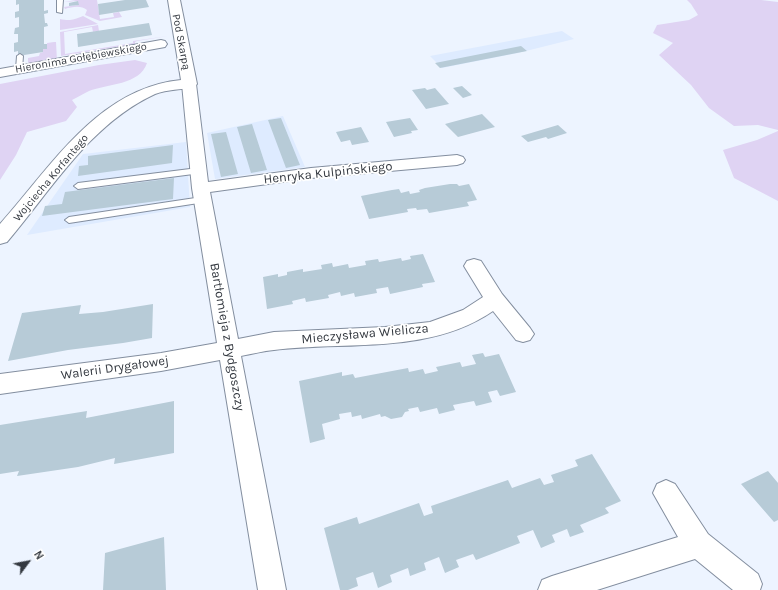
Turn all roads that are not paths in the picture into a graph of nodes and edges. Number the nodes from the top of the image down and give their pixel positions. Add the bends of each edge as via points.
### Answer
1 (60, 0) edge
2 (174, 0) edge
3 (60, 12) dead end
4 (161, 44) dead end
5 (20, 56) dead end
6 (19, 69) junction
7 (0, 73) edge
8 (189, 84) junction
9 (457, 160) dead end
10 (78, 186) dead end
11 (200, 186) junction
12 (69, 220) dead end
13 (0, 238) edge
14 (474, 266) dead end
15 (495, 299) junction
16 (523, 334) dead end
17 (229, 350) junction
18 (0, 384) edge
19 (666, 493) dead end
20 (698, 544) junction
21 (748, 584) dead end
22 (272, 590) edge
23 (552, 590) edge

1 - 3 lane
2 - 8 street, Pod Skarpą
4 - 6 street, Hieronima Gołębiewskiego
5 - 6 lane
6 - 7 street, Hieronima Gołębiewskiego
8 - 11 street, Bartłomieja z Bydgoszczy
8 - 13 street, Wojciecha Korfantego via 151,91 100,122 69,154
9 - 11 street, Henryka Kulpińskiego
10 - 11 lane
11 - 12 lane
11 - 17 street, Bartłomieja z Bydgoszczy
14 - 15 street
15 - 16 street
15 - 17 street, Mieczysława Wielicza via 470,316 430,330 274,341
17 - 18 street, Walerii Drygałowej
17 - 22 street, Bartłomieja z Bydgoszczy
19 - 20 street
20 - 21 street
20 - 23 street

